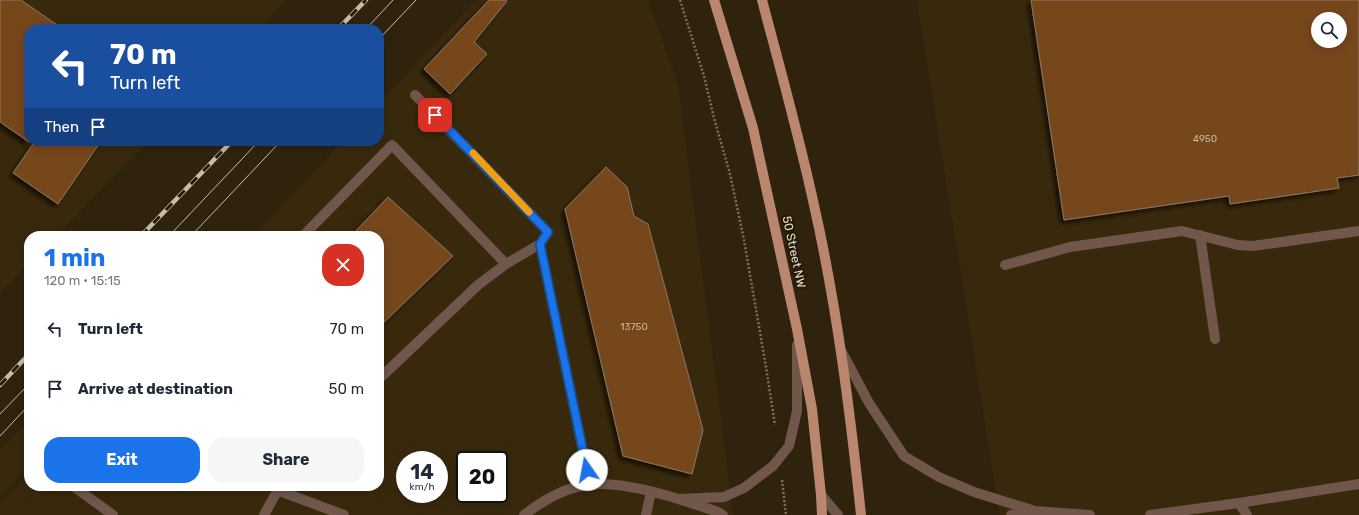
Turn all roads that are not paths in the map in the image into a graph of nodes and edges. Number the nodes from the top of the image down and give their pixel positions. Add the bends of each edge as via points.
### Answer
1 (714, 0) edge
2 (762, 0) edge
3 (415, 94) dead end
4 (308, 231) edge
5 (1359, 231) edge
6 (1200, 235) junction
7 (540, 244) junction
8 (506, 264) junction
9 (1005, 265) dead end
10 (797, 329) junction
11 (1215, 339) dead end
12 (842, 352) junction
13 (384, 374) edge
14 (1359, 484) edge
15 (590, 485) junction
16 (80, 491) edge
17 (276, 491) edge
18 (285, 491) edge
19 (651, 492) junction
20 (821, 495) junction
21 (679, 499) junction
22 (1239, 503) junction
23 (1035, 511) junction
24 (1069, 514) edge
25 (1175, 514) edge
26 (113, 515) edge
27 (264, 515) edge
28 (344, 515) edge
29 (524, 515) edge
30 (646, 515) edge
31 (723, 515) edge
32 (822, 515) edge
33 (838, 515) edge
34 (861, 515) edge
35 (1011, 515) edge
36 (1090, 515) edge
37 (1150, 515) edge
38 (1247, 515) edge

1 - 10 main road, 50 Street NW via 753,128
2 - 12 main road via 814,205
3 - 7 lane via 548,232
4 - 8 lane via 392,145
5 - 6 lane via 1253,246 1238,245
6 - 9 lane via 1182,231 1070,247
6 - 11 lane
7 - 8 lane
7 - 15 lane
8 - 13 lane via 478,285
10 - 20 main road, 50 Street NW via 812,409
10 - 21 lane via 797,411 789,446 773,466 749,485 724,497
12 - 23 lane via 869,403 904,456 939,477 974,492
12 - 34 main road
14 - 22 lane
15 - 19 lane via 605,484
15 - 29 lane via 559,492
16 - 26 lane
17 - 27 lane
18 - 28 lane
19 - 21 lane
19 - 30 lane
20 - 32 main road, 50 Street NW
20 - 33 lane
21 - 31 lane
22 - 25 lane
22 - 38 lane
23 - 24 lane
23 - 35 lane
24 - 36 lane
25 - 37 lane

